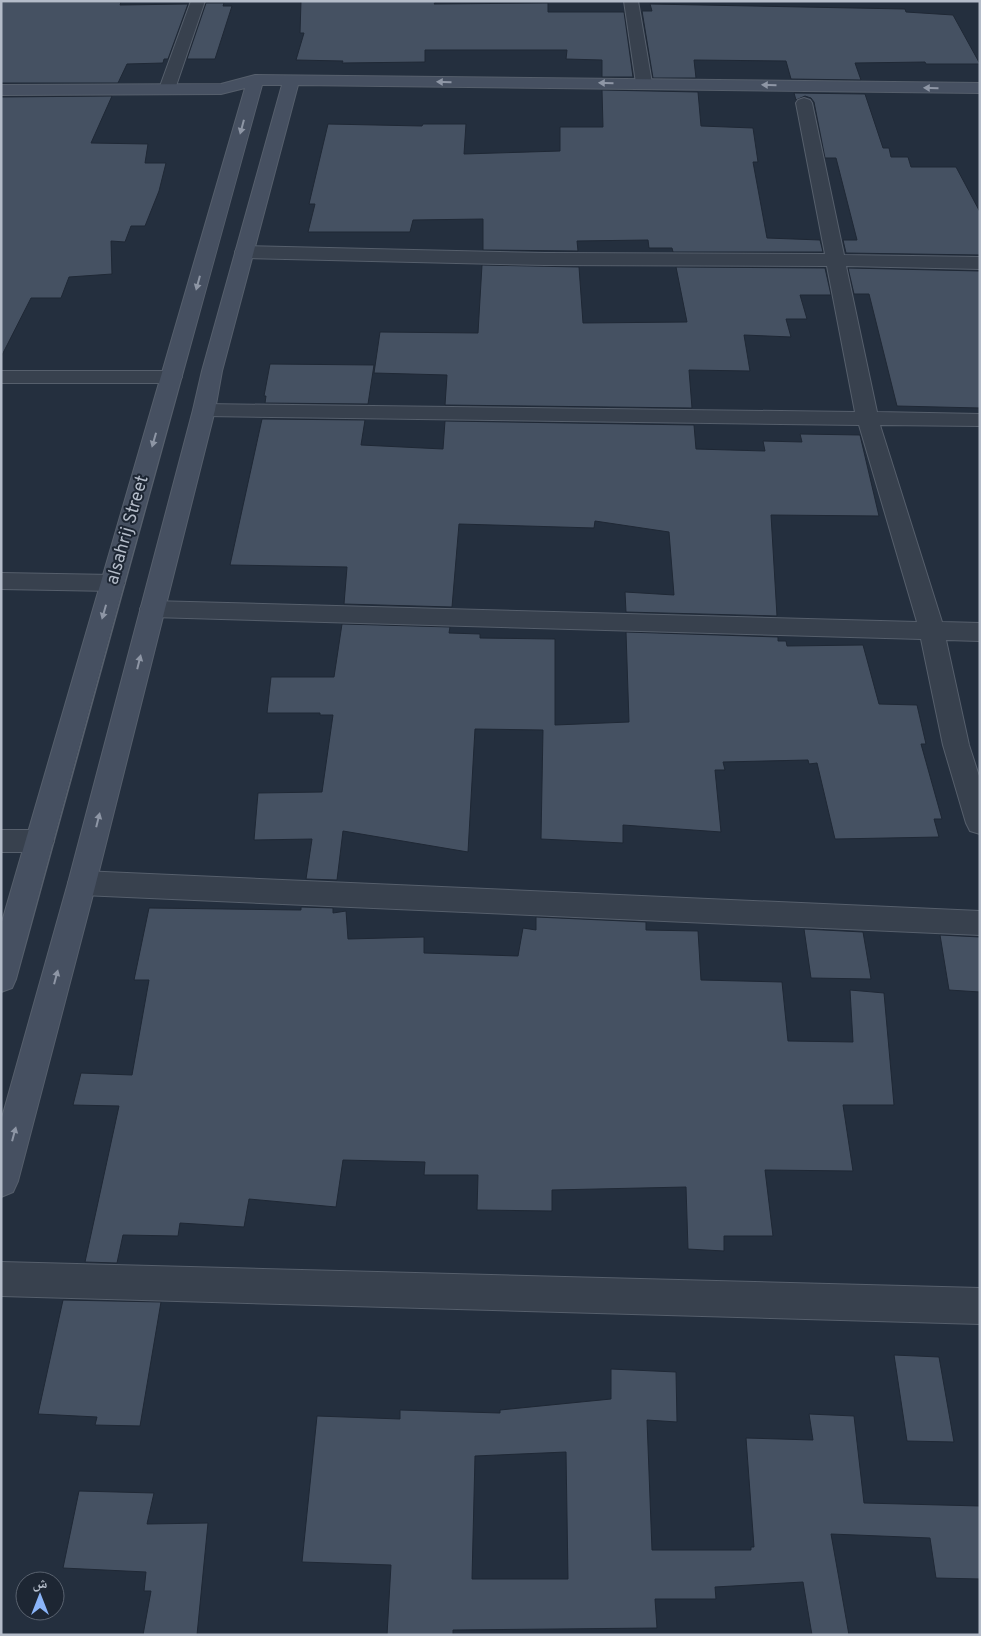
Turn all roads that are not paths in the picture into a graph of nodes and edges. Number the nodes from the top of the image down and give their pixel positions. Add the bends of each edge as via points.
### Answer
1 (198, 1) edge
2 (631, 1) edge
3 (644, 84) junction
4 (980, 88) edge
5 (167, 89) junction
6 (252, 89) junction
7 (1, 90) edge
8 (294, 92) junction
9 (805, 103) dead end
10 (244, 252) junction
11 (834, 260) junction
12 (980, 263) edge
13 (1, 376) edge
14 (172, 377) junction
15 (204, 410) junction
16 (866, 418) junction
17 (980, 420) edge
18 (1, 581) edge
19 (113, 583) junction
20 (152, 609) junction
21 (932, 631) junction
22 (980, 632) edge
23 (980, 823) edge
24 (1, 841) edge
25 (40, 841) junction
26 (82, 883) junction
27 (980, 923) edge
28 (1, 979) edge
29 (1, 1181) edge
30 (1, 1279) edge
31 (980, 1306) edge

1 - 5 street
2 - 3 street
4 -> 3 main road
3 -> 8 main road
5 - 6 main road
5 - 7 main road
6 - 8 main road
6 -> 14 main road, alsahrij Street
8 - 10 main road
9 - 11 street
10 - 11 street via 545,259
10 - 15 main road
11 - 12 street
11 - 16 street
13 - 14 street
14 -> 19 main road, alsahrij Street
15 - 16 street
15 - 20 main road
16 - 17 street
16 - 21 street
18 - 19 street
19 -> 25 main road, alsahrij Street via 54,782
20 - 21 street
26 -> 20 main road
21 - 22 street
21 - 23 street via 956,745
24 - 25 street
25 - 28 main road, alsahrij Street
26 - 27 street
29 -> 26 main road
30 - 31 street

